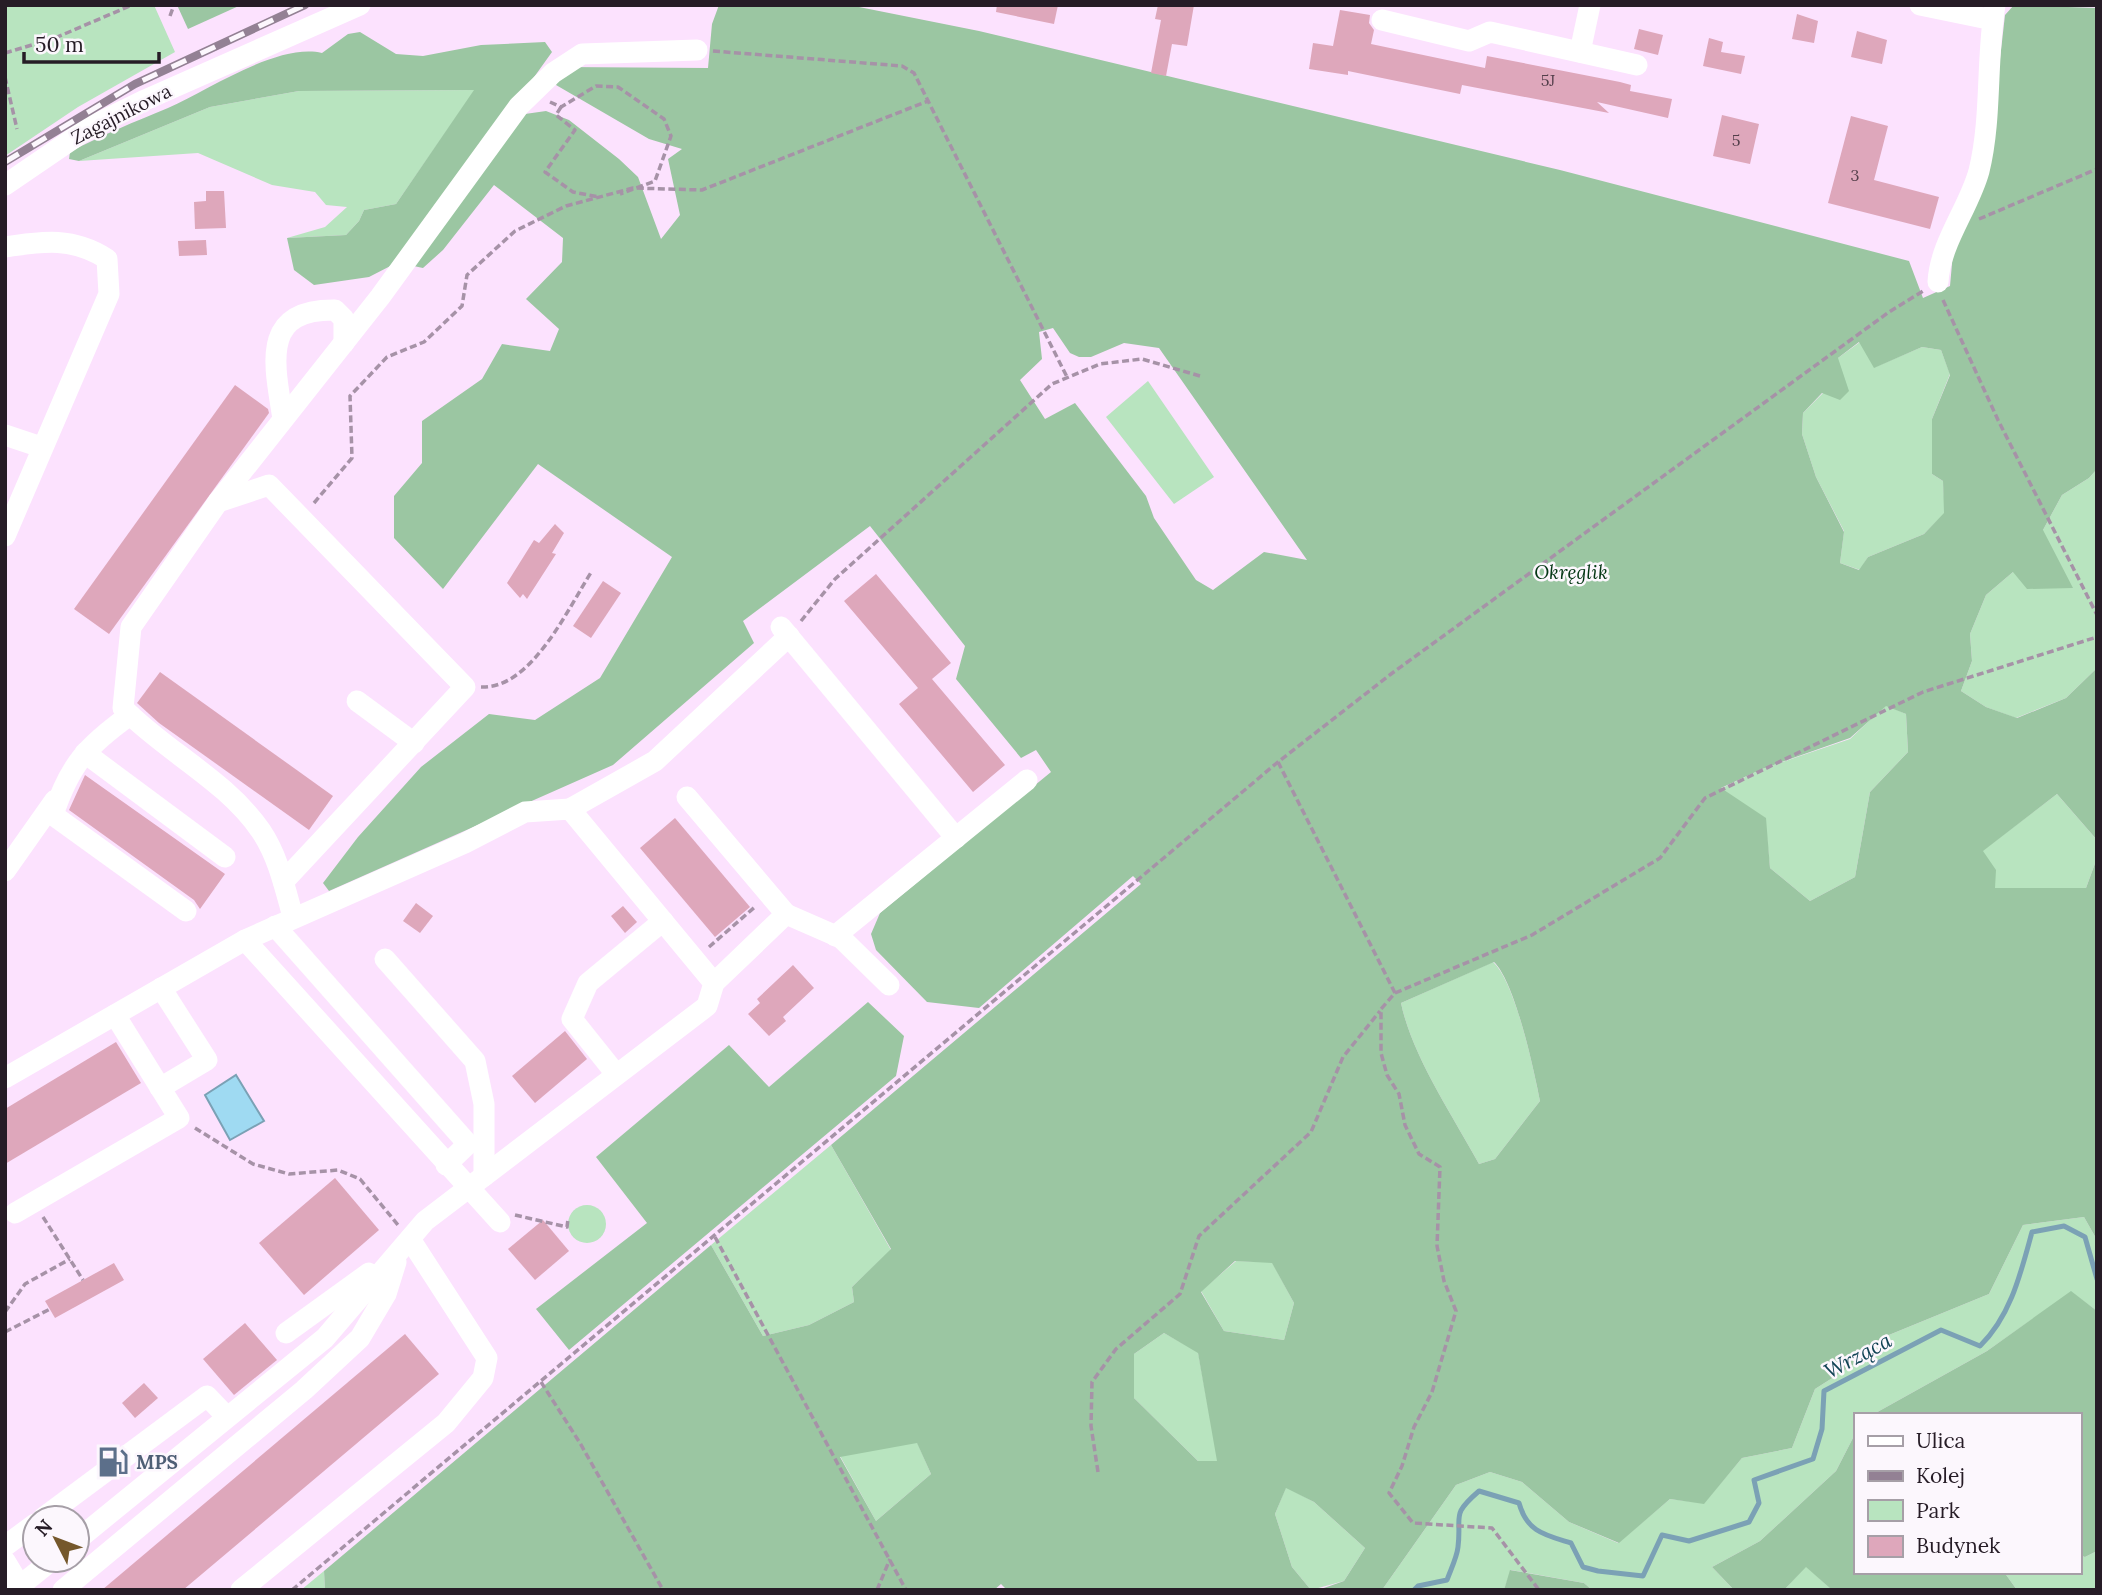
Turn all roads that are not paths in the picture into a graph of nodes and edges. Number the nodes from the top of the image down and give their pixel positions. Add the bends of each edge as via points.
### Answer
1 (360, 5) edge
2 (1590, 5) edge
3 (1920, 5) edge
4 (1994, 13) edge
5 (1382, 20) dead end
6 (697, 50) road end
7 (1580, 52) junction
8 (1637, 65) dead end
9 (5, 185) edge
10 (5, 247) edge
11 (1938, 282) road end
12 (344, 343) junction
13 (283, 419) junction
14 (5, 435) edge
15 (41, 447) junction
16 (218, 502) junction
17 (5, 536) edge
18 (358, 701) dead end
19 (130, 715) junction
20 (414, 743) junction
21 (85, 753) junction
22 (1027, 780) dead end
23 (62, 789) junction
24 (687, 797) dead end
25 (570, 809) junction
26 (956, 838) junction
27 (225, 857) dead end
28 (5, 871) edge
29 (284, 882) junction
30 (186, 911) dead end
31 (786, 914) junction
32 (284, 921) junction
33 (663, 921) junction
34 (835, 936) junction
35 (245, 940) junction
36 (386, 959) dead end
37 (714, 983) junction
38 (889, 985) dead end
39 (161, 988) junction
40 (115, 1015) junction
41 (616, 1074) junction
42 (5, 1078) edge
43 (160, 1088) junction
44 (446, 1165) junction
45 (476, 1182) junction
46 (24, 1207) road end
47 (493, 1215) road end
48 (405, 1245) junction
49 (286, 1334) dead end
50 (227, 1417) junction
51 (65, 1504) edge
52 (91, 1528) edge
53 (21, 1535) edge
54 (5, 1546) edge
55 (5, 1561) edge
56 (35, 1574) edge
57 (18, 1588) edge
58 (63, 1590) edge
59 (241, 1590) edge

1 - 9 street, Zagajnikowa via 90,127
2 - 7 street
3 - 4 street
4 - 11 street via 1982,157 1941,261
5 - 7 street via 1469,41 1490,32
6 - 12 street via 582,54 553,73 519,106
7 - 8 street
10 - 15 street via 65,243 86,246 107,259 109,294
12 - 13 street
12 - 13 street via 344,319 335,310 311,310 290,320 276,337
13 - 16 street
14 - 15 street
15 - 17 street
16 - 19 street via 131,627 123,708
16 - 20 street via 268,485 465,687
18 - 20 street
19 - 21 street via 92,742
19 - 29 street via 143,730 225,790 261,831
20 - 29 street
21 - 23 street
21 - 27 street
22 - 26 street
23 - 28 street
23 - 30 street via 53,815
24 - 31 street
25 - 26 street via 655,761 784,631
25 - 32 street via 525,812 466,843
25 - 33 street
26 - 34 street
29 - 32 street
31 - 34 street
31 - 37 street
32 - 35 street
32 - 44 street via 468,1144
33 - 37 street
33 - 41 street via 588,983 572,1019
34 - 38 street
35 - 39 street
35 - 44 street
36 - 45 street via 475,1061 484,1104
37 - 41 street via 707,1006
39 - 40 street
39 - 43 street via 207,1060
40 - 42 street
40 - 43 street
41 - 45 street
43 - 46 street via 179,1118
44 - 45 street
45 - 47 street
45 - 48 street via 425,1221
48 - 49 street
48 - 50 street via 325,1338
48 - 58 street via 386,1294 360,1338
48 - 59 street via 487,1357 483,1378 446,1423
50 - 51 street via 207,1396
50 - 52 street
53 - 54 street
55 - 57 street
56 - 57 street

